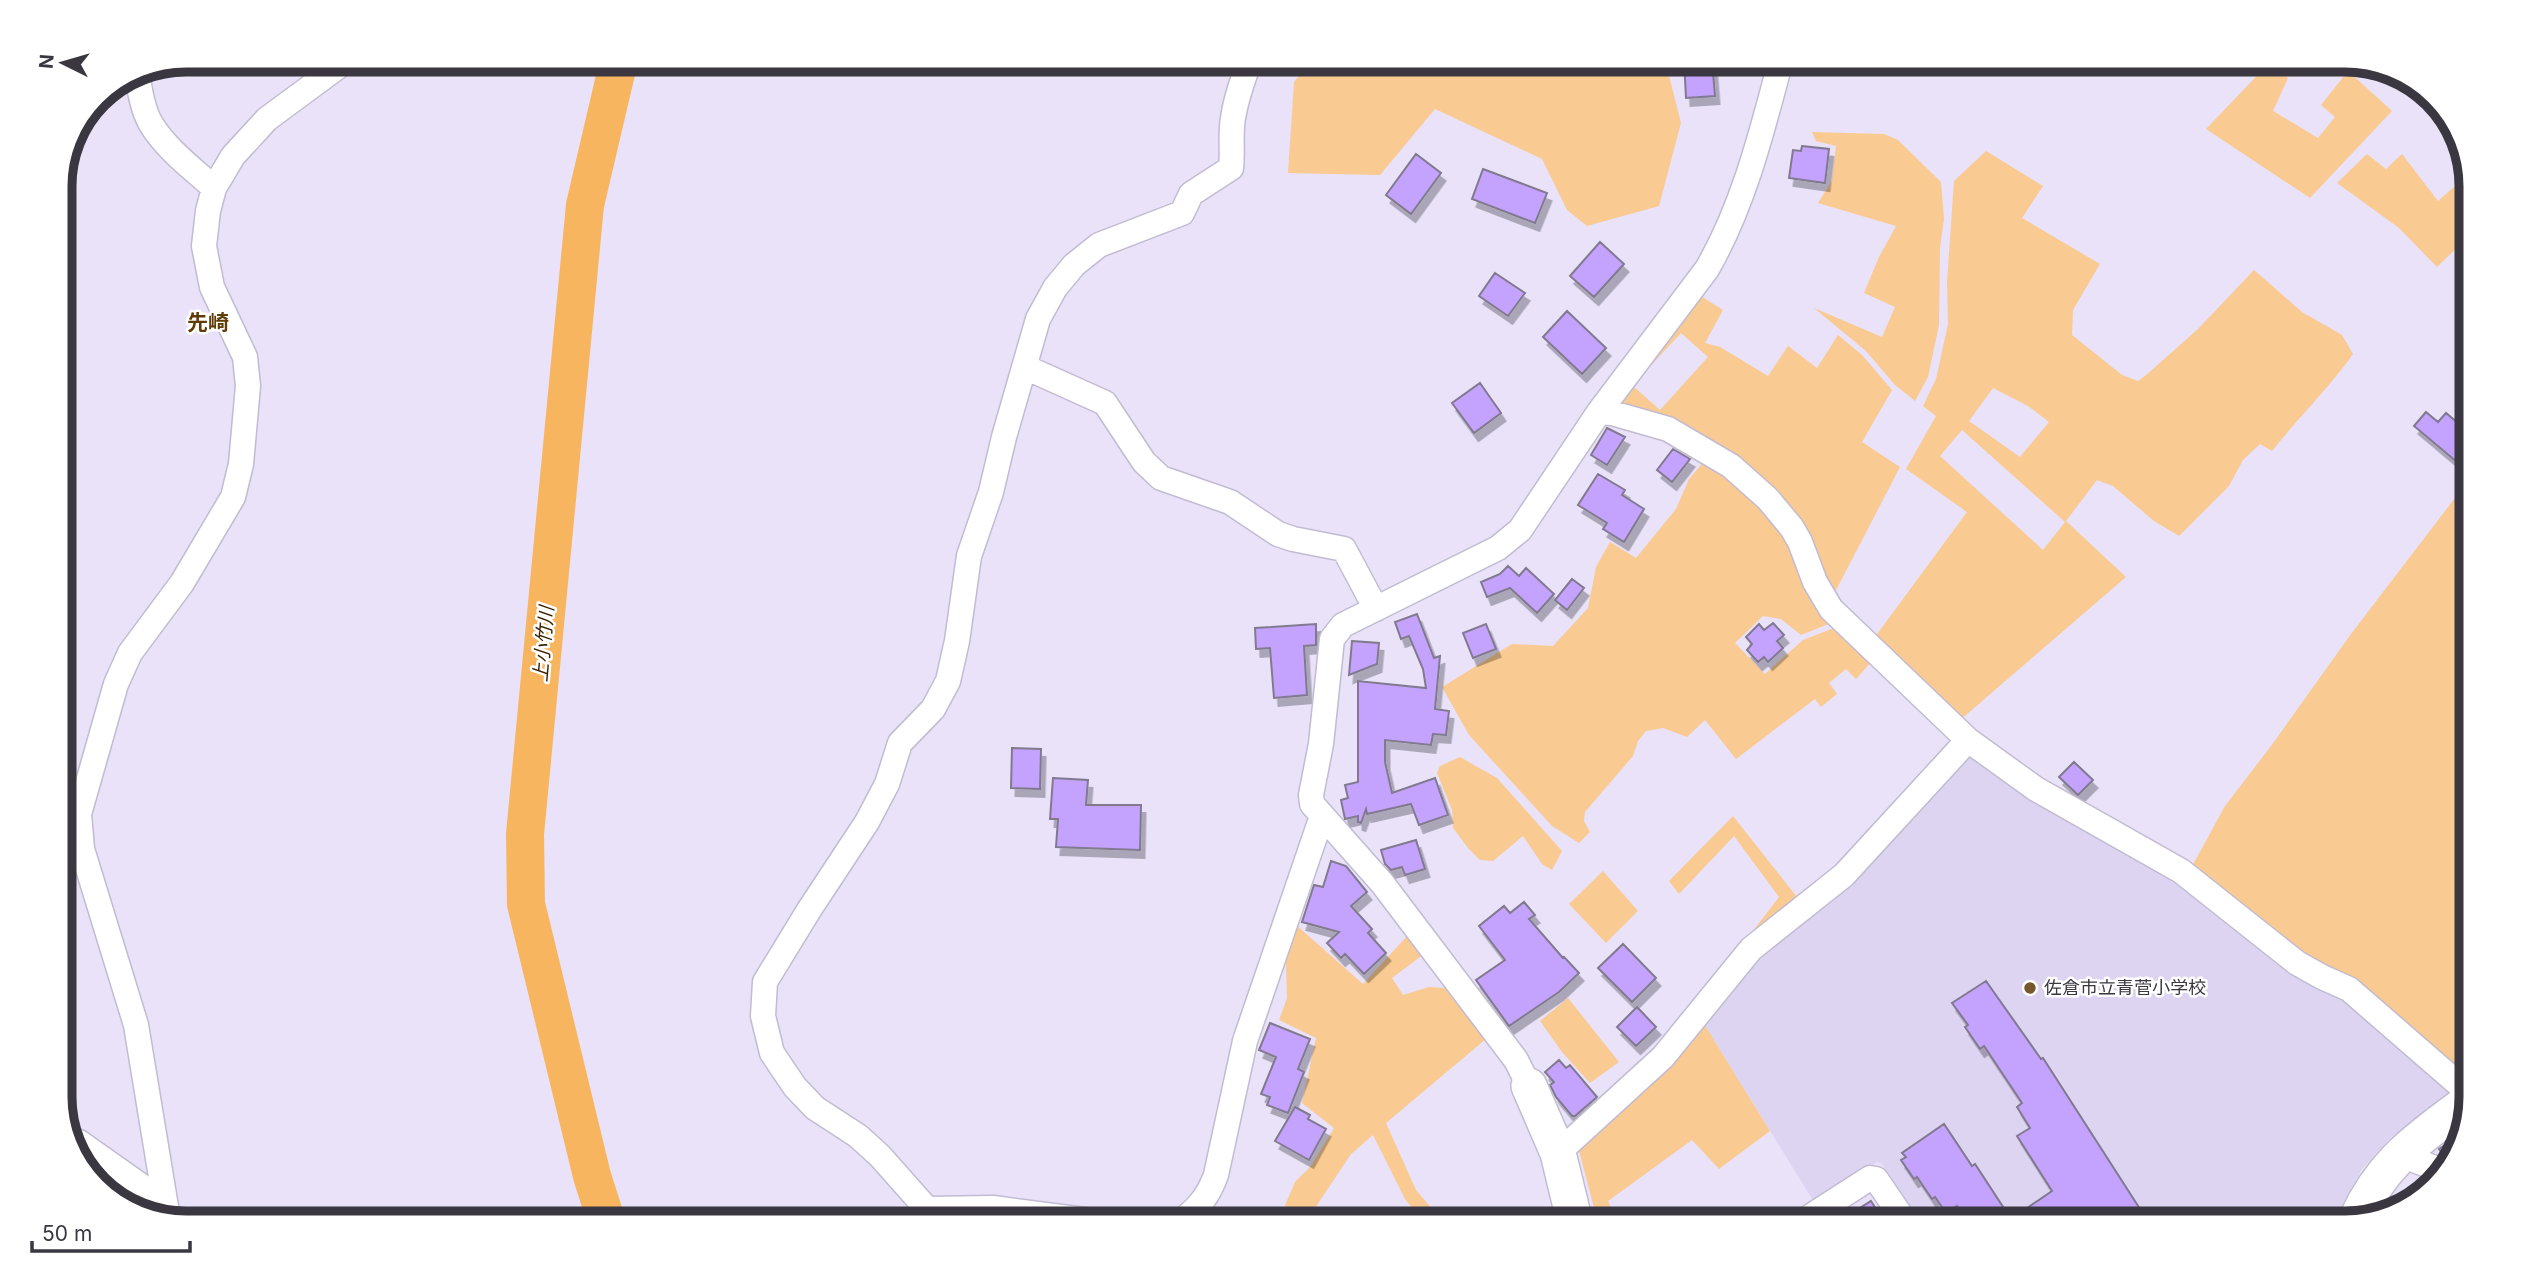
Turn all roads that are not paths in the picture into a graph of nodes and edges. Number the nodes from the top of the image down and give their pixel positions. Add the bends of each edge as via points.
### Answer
1 (331, 72) edge
2 (1246, 72) edge
3 (1777, 72) edge
4 (138, 83) edge
5 (214, 188) junction
6 (1025, 367) junction
7 (1599, 412) junction
8 (1376, 608) junction
9 (1968, 740) junction
10 (1322, 816) junction
11 (1529, 1086) joint
12 (2459, 1086) edge
13 (2458, 1107) edge
14 (82, 1144) edge
15 (1558, 1153) junction
16 (2399, 1154) junction
17 (2435, 1168) edge
18 (164, 1209) edge
19 (167, 1209) edge
20 (2362, 1210) edge
21 (924, 1211) edge
22 (969, 1211) edge
23 (1016, 1211) edge
24 (1192, 1211) edge
25 (1572, 1211) edge
26 (1819, 1211) edge
27 (1898, 1211) edge

1 - 5 street via 267,119 233,156
2 - 6 street via 1232,121 1231,168 1191,194 1182,213 1099,245 1074,265 1038,319
3 - 7 street via 1740,198 1717,252
4 - 5 street via 150,123 175,154
5 - 19 street via 204,246 212,286 245,357 248,386 241,464 233,497 182,583 130,653 116,684 79,814 82,849 136,1025
6 - 8 street via 1105,403 1144,462 1161,478 1230,502 1278,534 1344,549
6 - 21 street via 969,556 948,681 933,709 900,743 887,784 867,822 765,982 763,1016 772,1053 795,1087 815,1108 880,1156
7 - 8 street via 1513,537
7 - 9 street via 1668,429 1746,478 1792,527 1831,609
8 - 10 street via 1343,625 1332,639 1311,795
9 - 12 street via 2036,789 2181,871 2297,963 2349,989
9 - 15 street via 1843,875 1751,949 1663,1057
10 - 11 street via 1382,883 1517,1060
10 - 24 street via 1245,1041 1213,1183
11 - 15 street
13 - 16 street
14 - 18 street via 148,1190
15 - 25 street
16 - 17 street
16 - 20 street
22 - 23 street
26 - 27 street via 1870,1178 1876,1179

